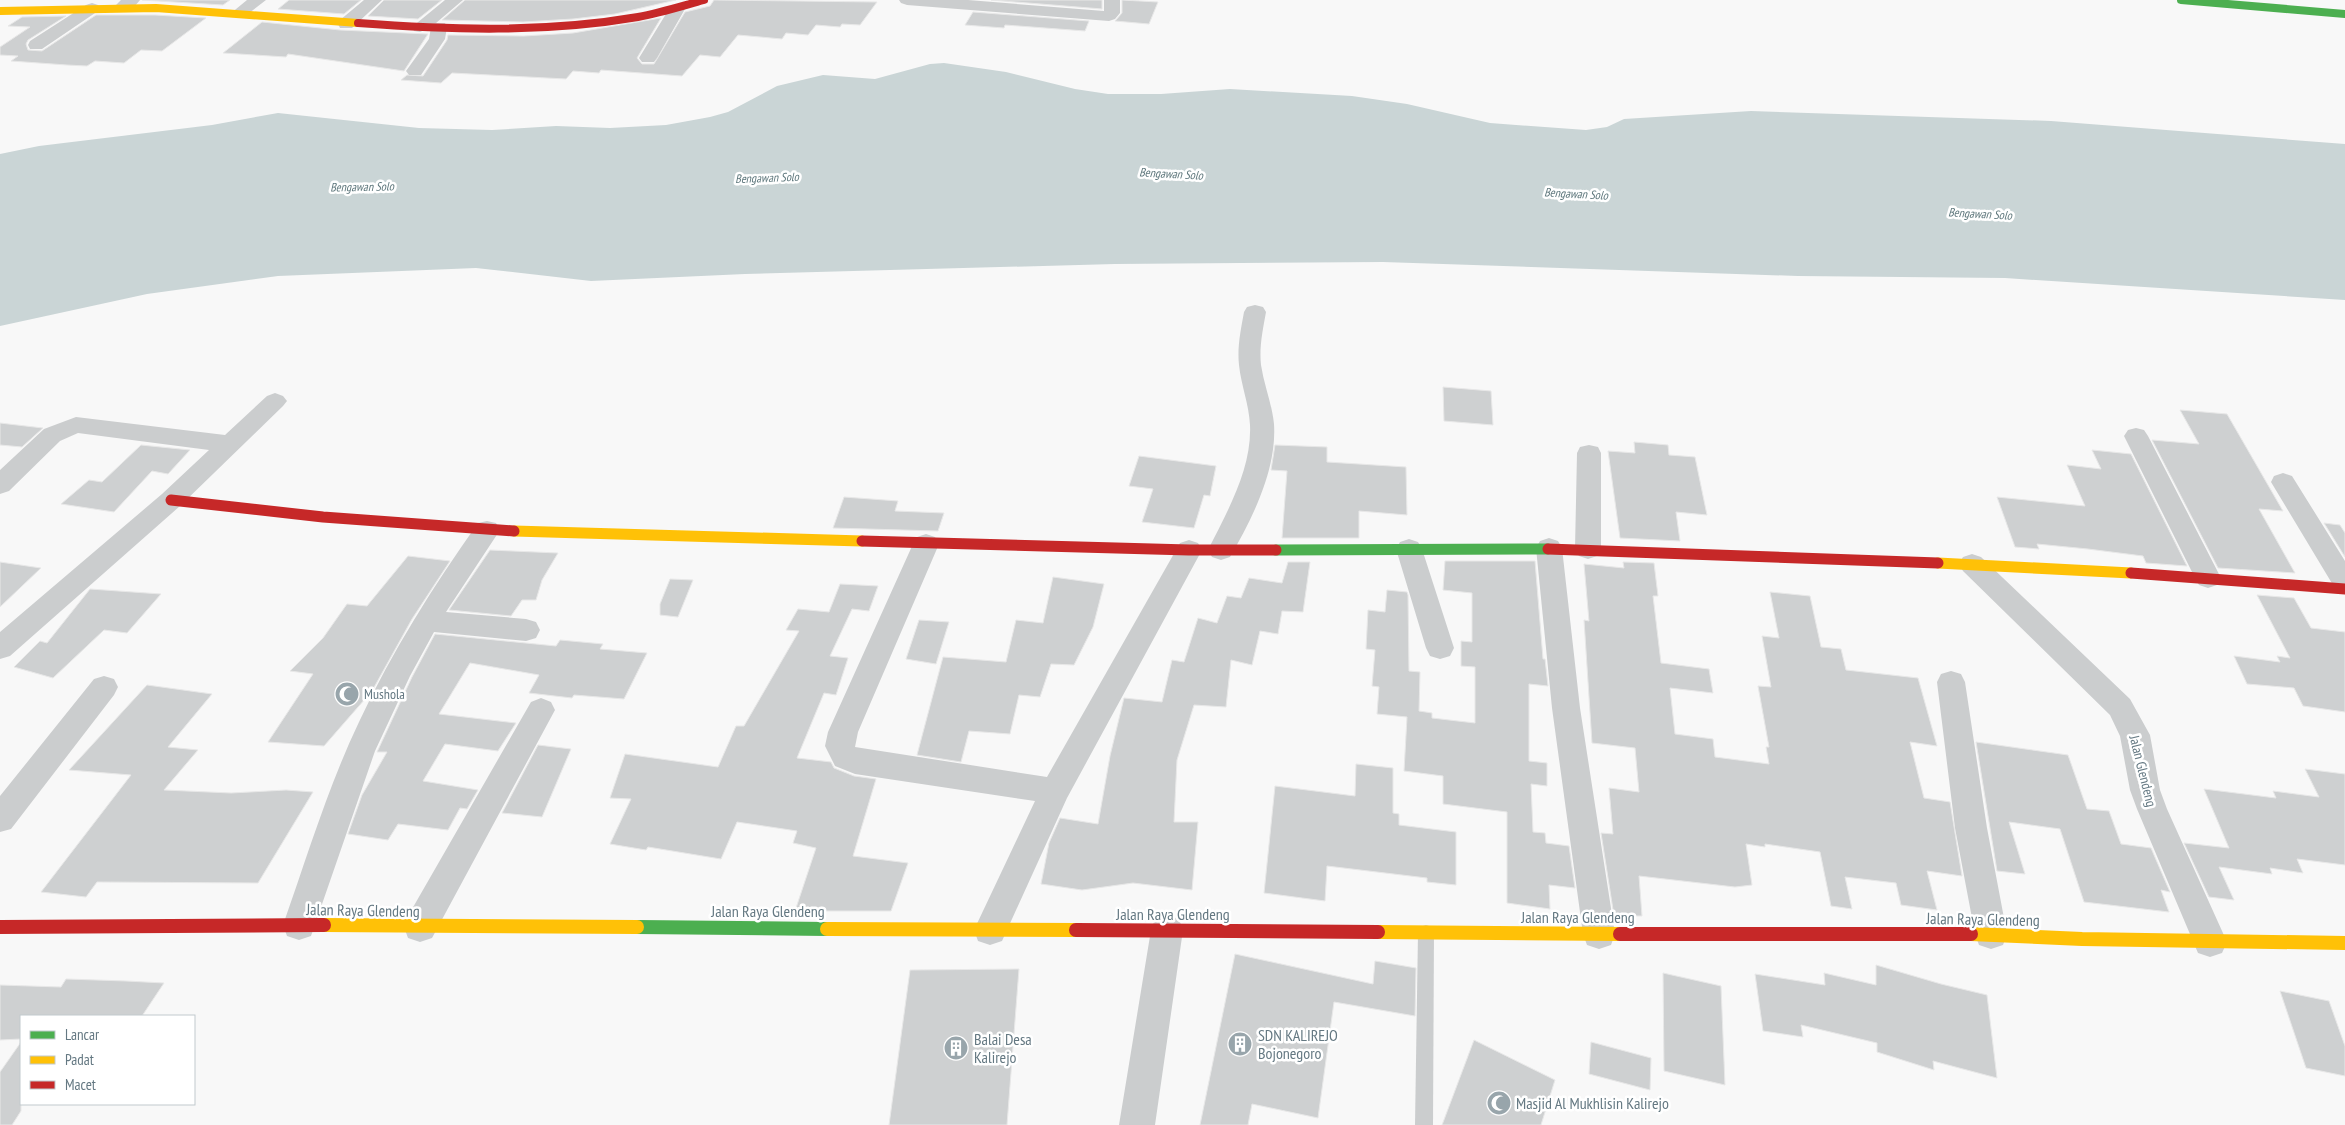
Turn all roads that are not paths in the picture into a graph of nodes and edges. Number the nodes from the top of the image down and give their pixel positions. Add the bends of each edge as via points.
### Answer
1 (258, 0) edge
2 (374, 0) edge
3 (455, 0) edge
4 (704, 0) edge
5 (907, 0) edge
6 (1112, 0) edge
7 (2181, 0) edge
8 (127, 4) edge
9 (92, 8) junction
10 (677, 9) junction
11 (0, 11) edge
12 (238, 14) junction
13 (2345, 14) edge
14 (346, 24) junction
15 (420, 27) junction
16 (439, 27) junction
17 (36, 45) dead end
18 (648, 58) dead end
19 (416, 71) dead end
20 (1254, 312) dead end
21 (275, 401) dead end
22 (2136, 436) dead end
23 (231, 444) junction
24 (1589, 453) dead end
25 (2283, 482) dead end
26 (0, 485) edge
27 (172, 500) junction
28 (487, 530) junction
29 (926, 544) junction
30 (1549, 548) junction
31 (1409, 549) junction
32 (1588, 549) junction
33 (1189, 550) junction
34 (1221, 550) junction
35 (1972, 564) junction
36 (2208, 578) junction
37 (2345, 583) edge
38 (2345, 589) edge
39 (426, 621) junction
40 (526, 630) dead end
41 (0, 648) edge
42 (1440, 648) dead end
43 (1951, 682) dead end
44 (104, 687) dead end
45 (541, 710) dead end
46 (1055, 791) junction
47 (0, 819) edge
48 (299, 925) junction
49 (0, 927) edge
50 (420, 927) junction
51 (990, 930) junction
52 (1167, 930) junction
53 (1426, 932) junction
54 (1600, 934) junction
55 (1991, 934) junction
56 (2210, 942) junction
57 (2345, 944) edge
58 (1137, 1125) edge
59 (1424, 1125) edge

1 - 12 street
2 - 14 street
3 - 15 street
4 - 10 street
5 - 6 street via 1109,16
7 - 13 street
8 - 9 street
8 - 12 street
9 - 11 street
9 - 17 street
10 - 16 street via 553,28
10 - 18 street
12 - 14 street
14 - 15 street
15 - 16 street
16 - 19 street via 437,38
20 - 34 street via 1250,364 1261,411 1261,442 1241,509
21 - 23 street
22 - 36 street
23 - 26 street via 76,425 52,435
23 - 27 street
24 - 32 street
25 - 37 street
27 - 28 street via 323,517
27 - 41 street
28 - 29 street
28 - 39 street
29 - 33 street
29 - 46 street via 842,732 839,751 843,757 855,761
30 - 31 street
30 - 32 street
30 - 54 street via 1566,708
31 - 34 street
31 - 42 street
32 - 35 street
33 - 34 street
33 - 46 street
35 - 36 street
35 - 56 street, Jalan Glendeng via 2120,707 2135,735 2145,790 2152,809
36 - 38 street
39 - 40 street
39 - 48 street via 385,695 365,741
43 - 55 street via 1971,828
44 - 47 street
45 - 50 street
46 - 51 street
48 - 49 street, Jalan Raya Glendeng
48 - 50 street, Jalan Raya Glendeng
50 - 51 street, Jalan Raya Glendeng
51 - 52 street, Jalan Raya Glendeng
52 - 53 street, Jalan Raya Glendeng
52 - 58 street
53 - 54 street, Jalan Raya Glendeng
53 - 59 lane
54 - 55 street, Jalan Raya Glendeng
55 - 56 street, Jalan Raya Glendeng
56 - 57 street, Jalan Raya Glendeng

